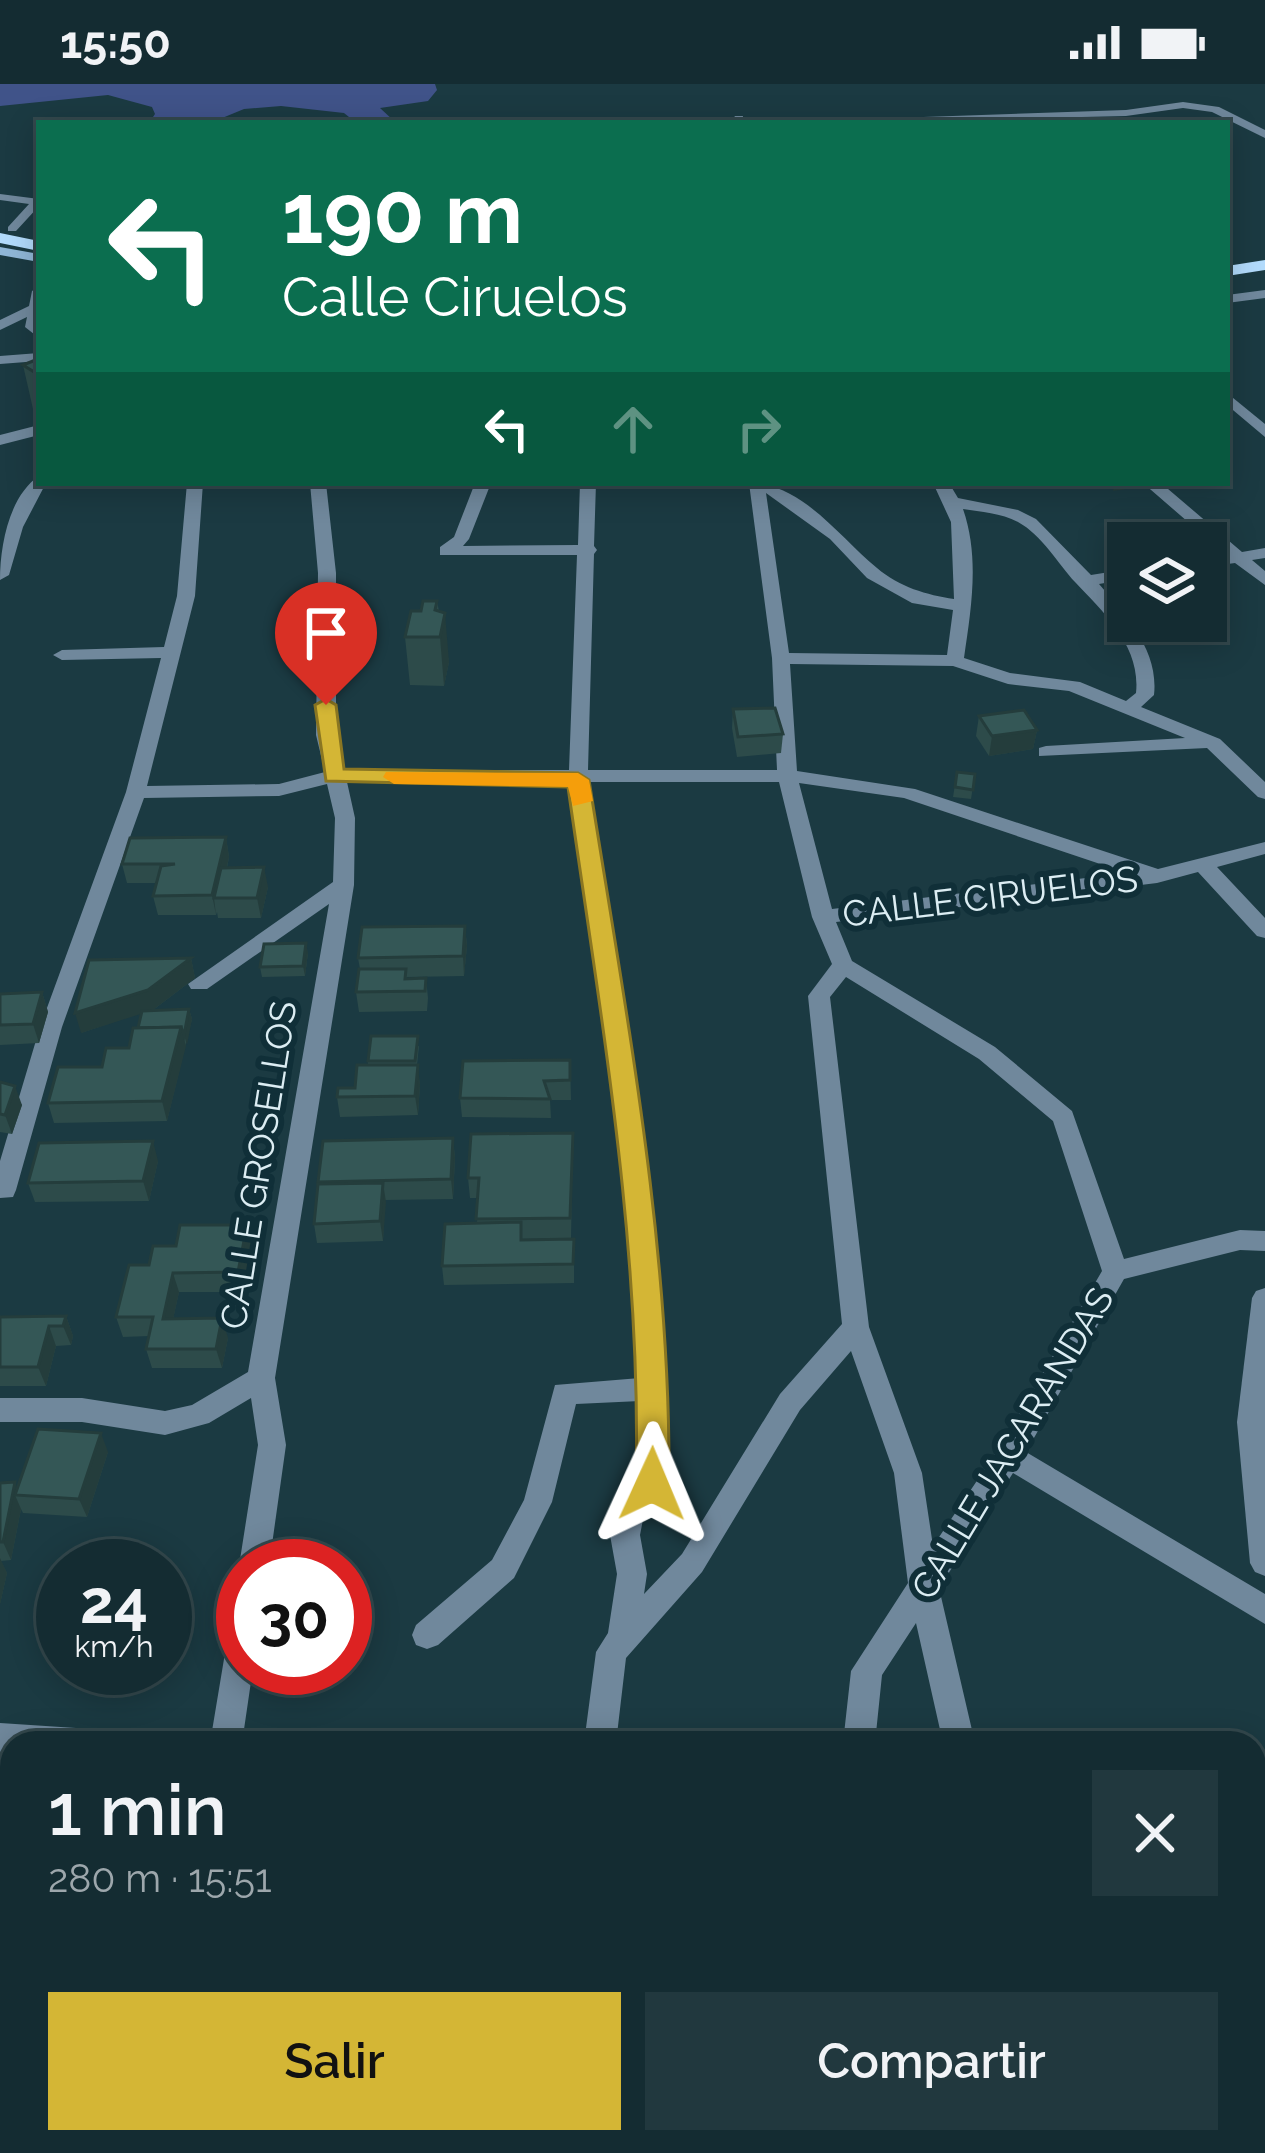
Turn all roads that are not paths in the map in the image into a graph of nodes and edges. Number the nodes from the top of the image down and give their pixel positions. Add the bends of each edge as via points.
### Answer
1 (944, 104) dead end
2 (1156, 111) junction
3 (959, 120) edge
4 (980, 120) edge
5 (1164, 120) edge
6 (1265, 134) edge
7 (0, 197) edge
8 (36, 202) edge
9 (36, 203) edge
10 (4, 231) edge
11 (36, 235) edge
12 (36, 245) edge
13 (0, 251) edge
14 (36, 257) edge
15 (1265, 265) edge
16 (1230, 271) edge
17 (1265, 275) edge
18 (1230, 280) edge
19 (1265, 294) edge
20 (36, 299) edge
21 (1230, 299) edge
22 (32, 309) junction
23 (0, 326) edge
24 (36, 331) edge
25 (36, 357) edge
26 (0, 360) edge
27 (1230, 401) edge
28 (36, 431) edge
29 (1265, 432) edge
30 (0, 440) edge
31 (36, 485) edge
32 (195, 486) edge
33 (317, 486) edge
34 (482, 486) edge
35 (588, 486) edge
36 (759, 486) edge
37 (763, 486) edge
38 (943, 486) edge
39 (1155, 486) edge
40 (957, 503) junction
41 (8, 527) edge
42 (589, 550) junction
43 (1265, 553) edge
44 (1239, 557) junction
45 (1227, 559) edge
46 (0, 575) edge
47 (1107, 577) edge
48 (1265, 580) edge
49 (1083, 581) junction
50 (964, 606) junction
51 (169, 652) junction
52 (62, 655) dead end
53 (782, 658) junction
54 (956, 661) junction
55 (1126, 710) junction
56 (1213, 743) junction
57 (1046, 752) dead end
58 (334, 776) junction
59 (787, 776) junction
60 (578, 780) junction
61 (136, 792) junction
62 (1265, 793) edge
63 (1265, 848) edge
64 (1204, 866) junction
65 (1157, 876) junction
66 (343, 885) junction
67 (823, 917) junction
68 (1265, 931) edge
69 (843, 965) junction
70 (199, 984) dead end
71 (4, 1190) dead end
72 (1265, 1241) edge
73 (1115, 1271) junction
74 (1265, 1298) edge
75 (856, 1327) junction
76 (261, 1378) junction
77 (654, 1389) junction
78 (0, 1410) edge
79 (1009, 1456) junction
80 (258, 1539) edge
81 (1265, 1563) edge
82 (924, 1591) junction
83 (1265, 1610) edge
84 (427, 1635) dead end
85 (622, 1643) junction
86 (234, 1695) edge
87 (228, 1731) edge
88 (601, 1731) edge
89 (860, 1731) edge
90 (956, 1731) edge

1 - 3 street
2 - 4 street
2 - 5 street
2 - 6 street via 1215,109
7 - 8 lane
9 - 10 lane
10 - 11 main road
10 - 12 main road
13 - 14 main road
15 - 16 main road
17 - 18 main road
19 - 21 street
20 - 22 street
22 - 23 street
22 - 24 street
25 - 26 street
27 - 29 street
28 - 30 street
31 - 41 street
32 - 51 street via 186,596
33 - 58 street
34 - 42 street via 461,539 446,551
35 - 42 street
36 - 53 street
37 - 50 street via 836,535 873,574 918,599
38 - 40 street
39 - 44 street
40 - 49 street via 1030,522
40 - 50 street
41 - 46 street
42 - 60 street
43 - 44 street
44 - 45 street
44 - 48 street
47 - 49 street
49 - 55 street via 1143,652 1148,693
50 - 54 street
51 - 52 street
51 - 61 street
53 - 54 street
53 - 59 street
54 - 55 street via 1073,686
55 - 56 street
56 - 57 street
56 - 62 street
58 - 60 street, CALLE CIRUELOS
58 - 61 street, CALLE CIRUELOS via 279,790
58 - 66 street, CALLE GROSELLOS via 345,818
59 - 60 street, CALLE CIRUELOS
59 - 65 street, CALLE CIRUELOS via 908,793
59 - 67 street
60 - 77 street via 642,1208
61 - 71 street via 51,1027
63 - 64 street, CALLE CIRUELOS
64 - 65 street, CALLE CIRUELOS
64 - 68 street
65 - 67 street, CALLE CIRUELOS
66 - 70 street
66 - 76 street, CALLE GROSELLOS
67 - 69 street
69 - 73 street, CALLE JACARANDAS via 987,1053 1064,1117
69 - 75 street via 818,995
72 - 73 street
73 - 79 street, CALLE JACARANDAS
74 - 81 street via 1251,1422
75 - 82 street via 908,1473
75 - 85 street via 790,1402 692,1563
76 - 78 street via 199,1415 165,1423 82,1410
76 - 80 street, CALLE GROSELLOS via 272,1445
77 - 84 street via 565,1393 538,1502 503,1569
77 - 85 street via 652,1484 634,1491 625,1534 632,1574
79 - 82 street, CALLE JACARANDAS
79 - 83 street
82 - 89 street, CALLE JACARANDAS via 867,1671
82 - 90 street
85 - 88 street via 611,1652
86 - 87 street

